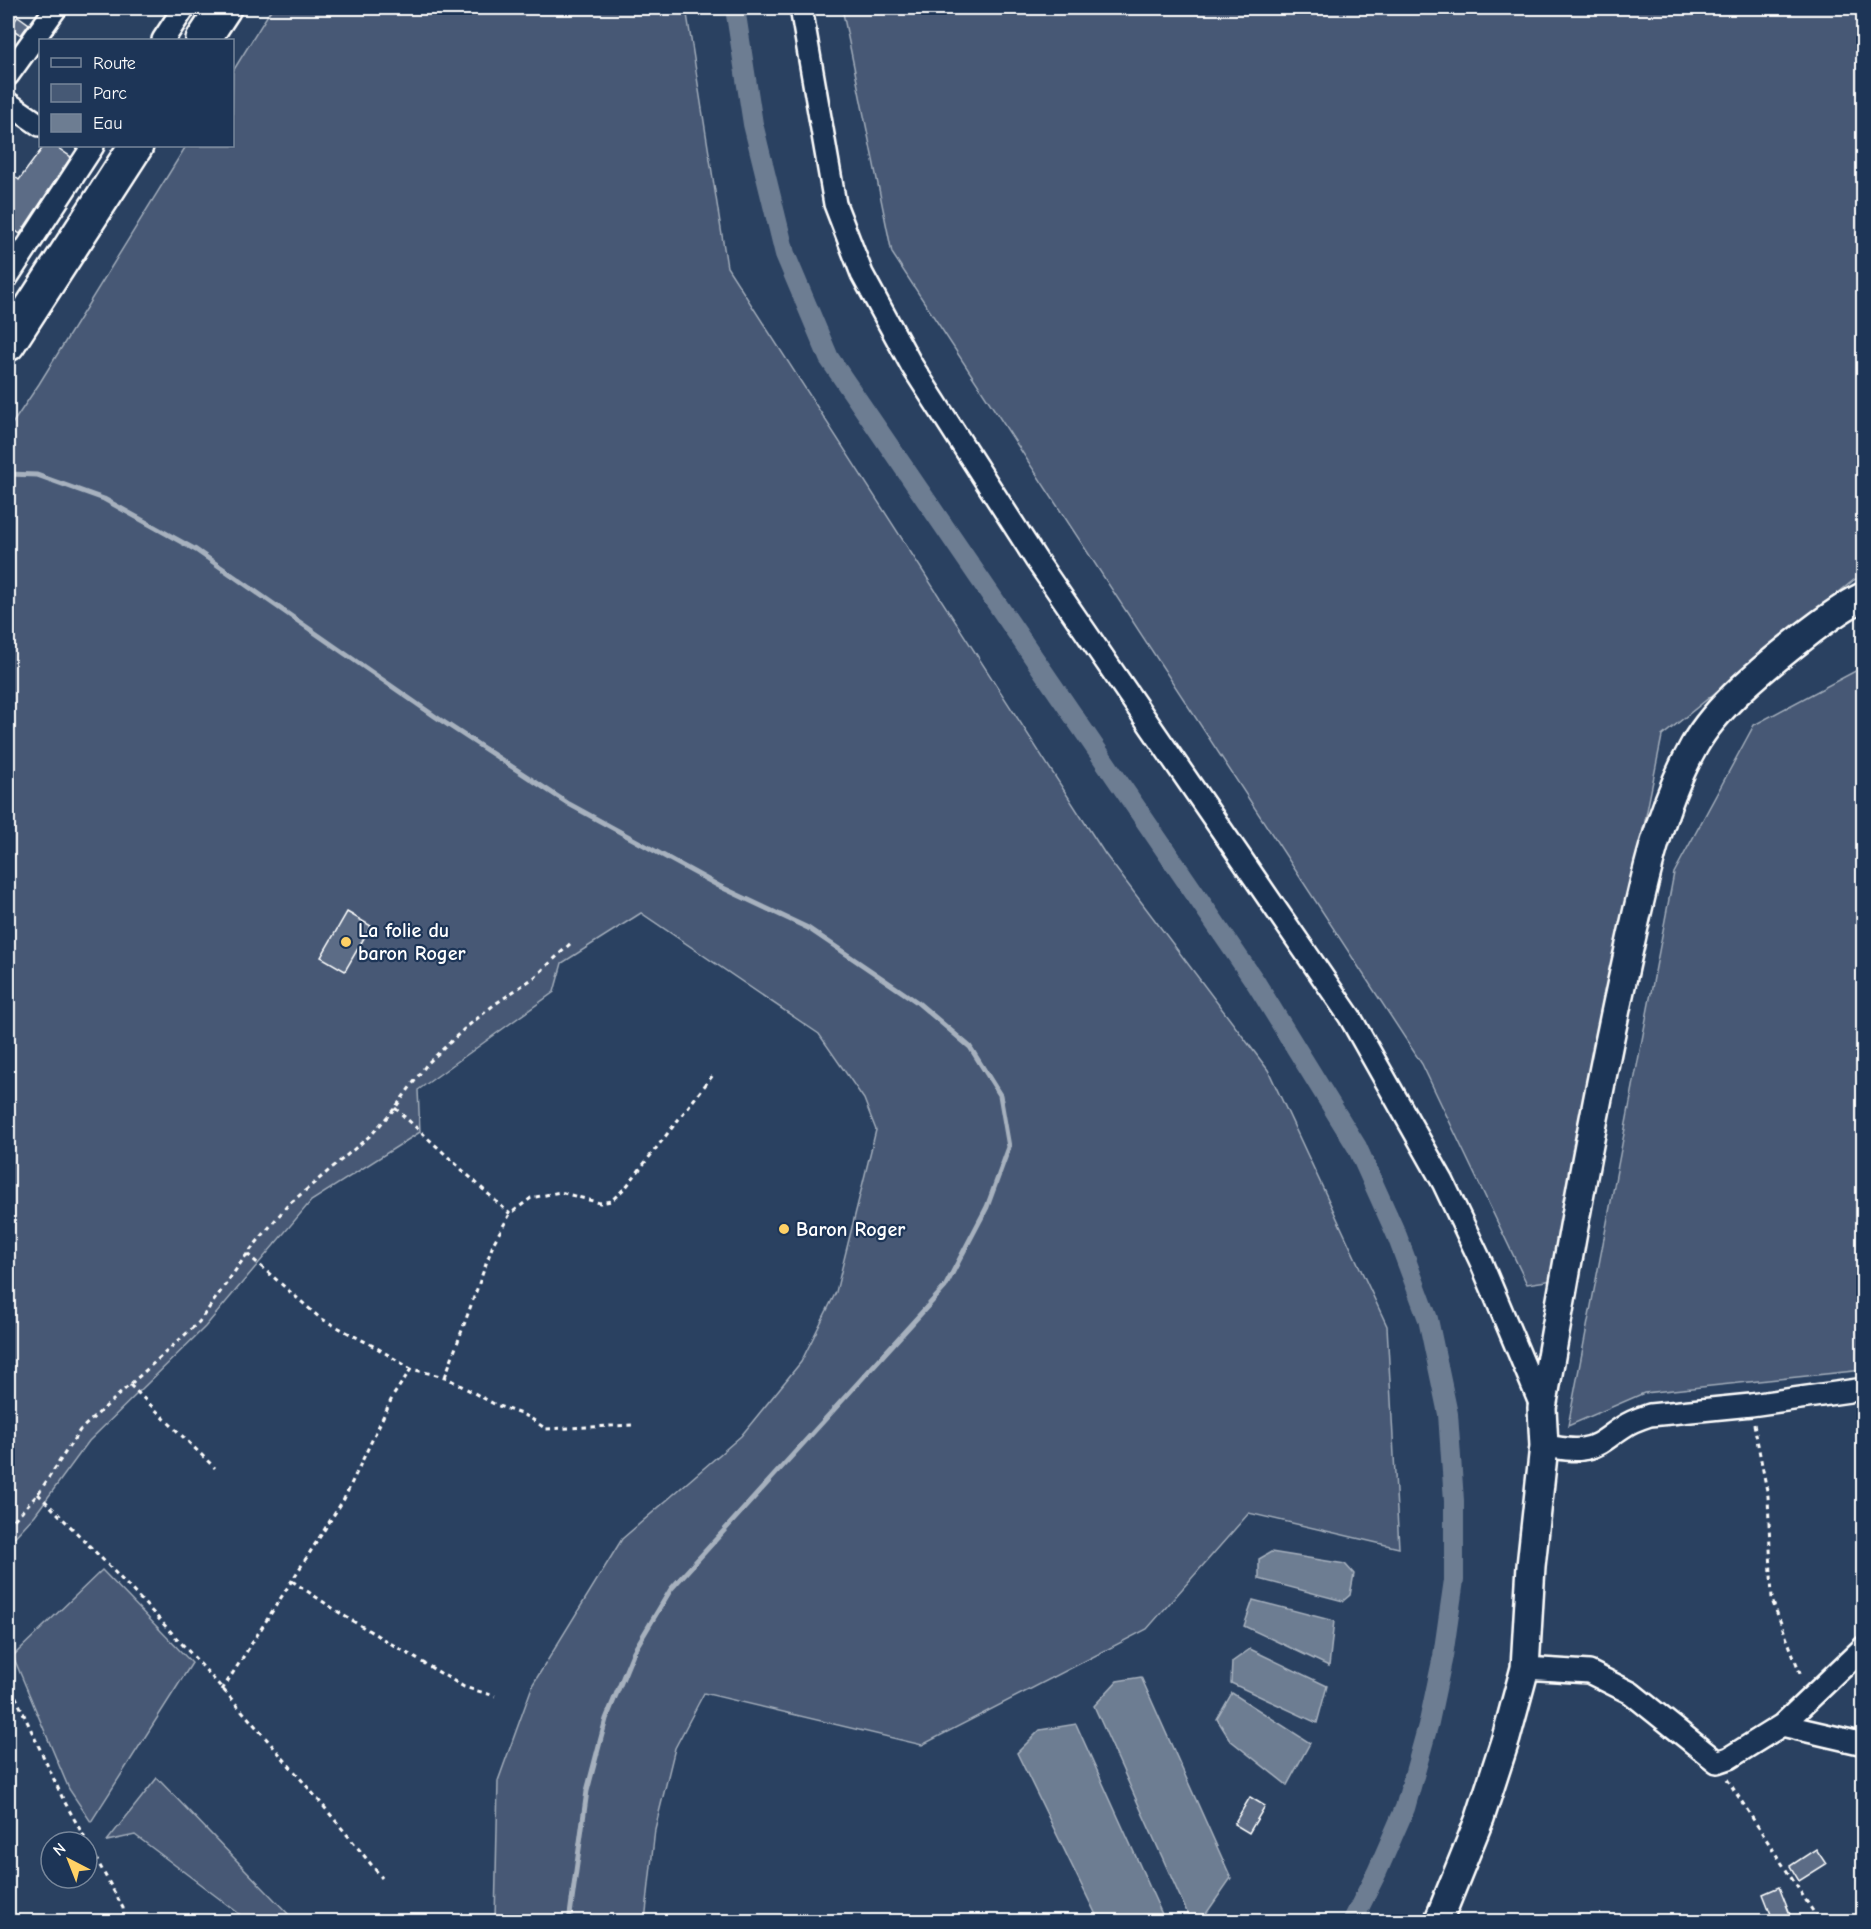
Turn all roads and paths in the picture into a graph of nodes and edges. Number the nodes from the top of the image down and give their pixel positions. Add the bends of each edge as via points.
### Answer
1 (56, 8) edge
2 (184, 8) edge
3 (224, 8) edge
4 (801, 8) edge
5 (164, 39) edge
6 (204, 39) edge
7 (8, 75) edge
8 (8, 103) edge
9 (39, 124) edge
10 (134, 147) edge
11 (84, 149) edge
12 (10, 265) edge
13 (8, 344) edge
14 (1863, 596) edge
15 (571, 944) dead end
16 (713, 1075) dead end
17 (395, 1108) junction
18 (510, 1214) junction
19 (247, 1254) junction
20 (411, 1369) junction
21 (445, 1377) junction
22 (130, 1385) junction
23 (1863, 1389) edge
24 (1750, 1405) junction
25 (1542, 1408) junction
26 (633, 1425) dead end
27 (1544, 1446) junction
28 (215, 1468) dead end
29 (38, 1494) junction
30 (8, 1526) edge
31 (292, 1581) junction
32 (1863, 1647) edge
33 (1525, 1668) junction
34 (8, 1680) edge
35 (222, 1690) junction
36 (495, 1696) dead end
37 (1808, 1700) junction
38 (1782, 1725) junction
39 (1863, 1744) edge
40 (1717, 1762) junction
41 (80, 1830) edge
42 (99, 1864) edge
43 (382, 1878) dead end
44 (124, 1922) edge
45 (1438, 1922) edge
46 (1820, 1922) edge

1 - 7 street
2 - 5 street
3 - 6 main road
4 - 25 street via 835,204 862,274 912,366 1037,561 1350,1017 1443,1182
8 - 9 street
10 - 13 main road
11 - 12 street
14 - 25 street via 1779,655 1721,710 1695,743 1666,808 1638,909 1599,1088
15 - 17 path via 535,977 463,1030 428,1064
16 - 18 path via 611,1201 600,1203 560,1192 531,1198
17 - 18 path
17 - 19 path via 372,1134 287,1206
18 - 21 path via 494,1242
19 - 20 path via 320,1318
19 - 22 path via 199,1322
20 - 21 path
20 - 31 path via 393,1396 344,1498
21 - 26 path via 546,1429
22 - 28 path
22 - 29 path via 80,1431
23 - 24 street
24 - 27 street via 1650,1415 1585,1449
24 - 37 path via 1768,1496 1772,1600
25 - 27 street
27 - 33 street
29 - 30 path
29 - 35 path
31 - 35 path
31 - 36 path via 464,1687
32 - 37 street
33 - 40 street via 1589,1672 1631,1693
33 - 45 street via 1480,1818
34 - 41 path
35 - 43 path
37 - 38 street
38 - 39 street
38 - 40 street
40 - 46 path
42 - 44 path via 123,1908

